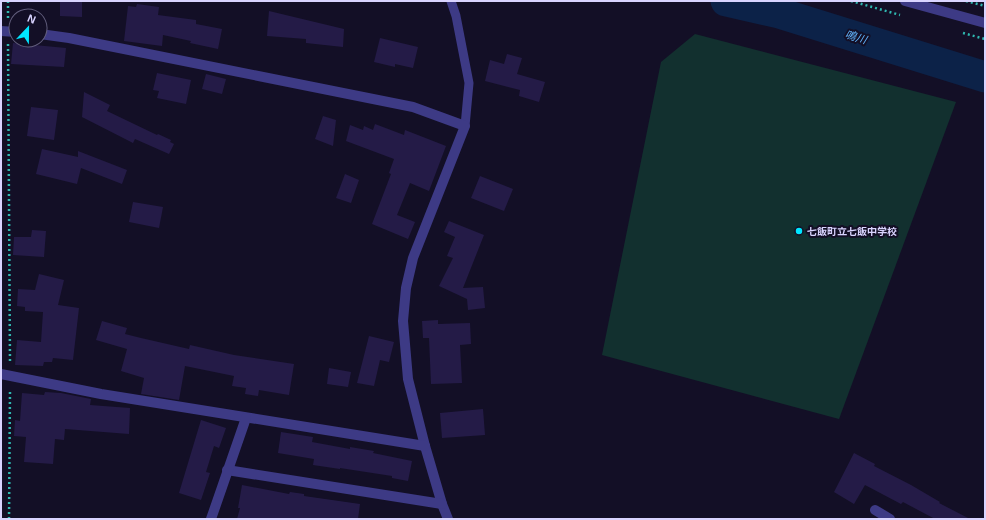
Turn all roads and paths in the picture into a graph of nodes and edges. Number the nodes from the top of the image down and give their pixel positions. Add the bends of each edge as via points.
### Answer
1 (451, 1) edge
2 (905, 1) edge
3 (966, 1) edge
4 (985, 6) edge
5 (985, 24) edge
6 (8, 31) edge
7 (48, 35) edge
8 (465, 126) junction
9 (6, 375) edge
10 (246, 418) junction
11 (425, 446) junction
12 (227, 470) junction
13 (442, 504) junction
14 (875, 510) dead end
15 (9, 519) edge
16 (211, 519) edge
17 (448, 519) edge
18 (890, 519) edge

1 - 8 lane via 469,83
2 - 5 street
3 - 4 path
6 - 9 path
7 - 8 street via 413,107
8 - 11 street via 413,258 406,288 403,320 408,379
9 - 10 street
9 - 15 path
10 - 11 street
10 - 12 street
11 - 13 street
12 - 13 street
12 - 16 street
13 - 17 street
14 - 18 street

